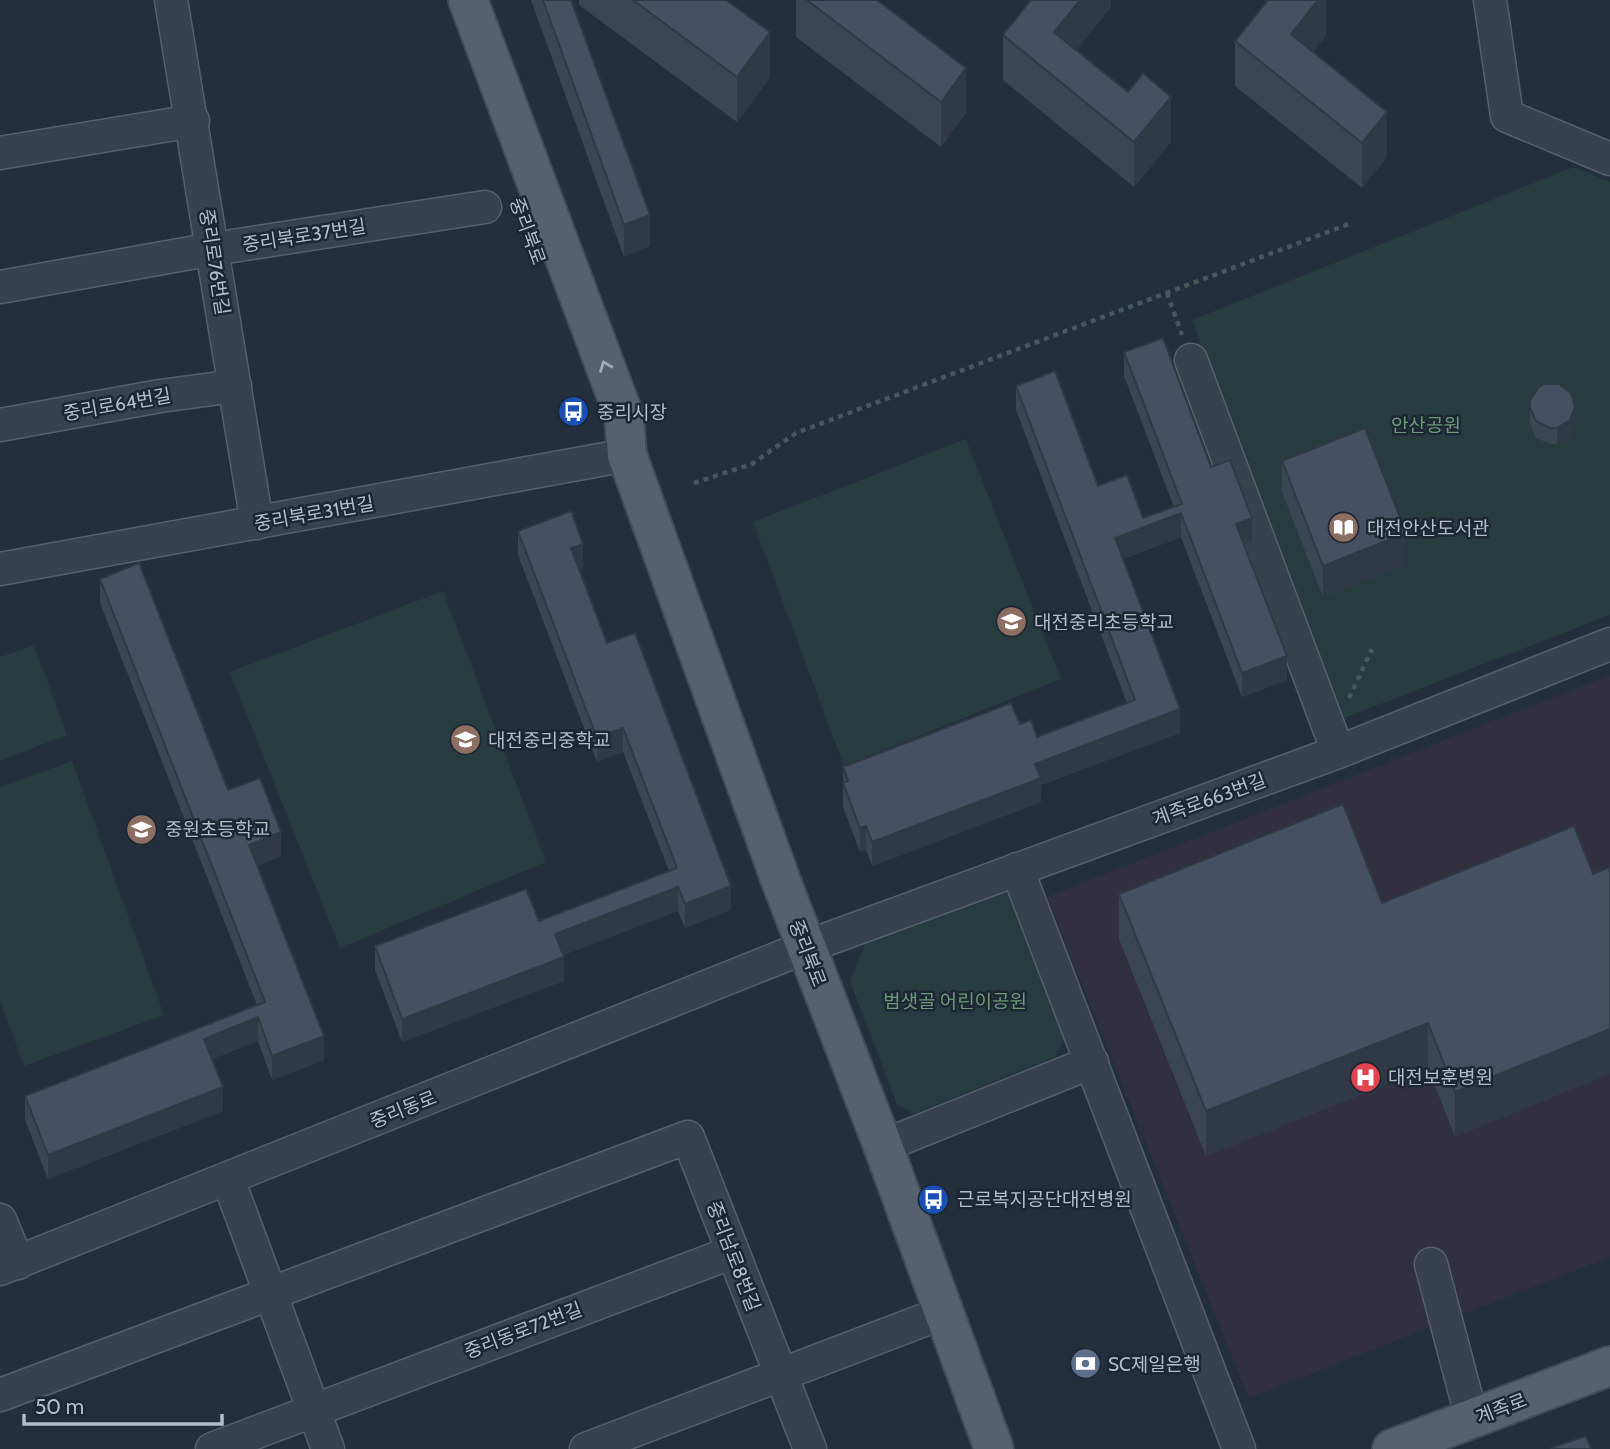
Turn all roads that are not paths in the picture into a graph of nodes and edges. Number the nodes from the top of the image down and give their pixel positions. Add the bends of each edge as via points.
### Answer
1 (172, 0) edge
2 (442, 0) edge
3 (468, 0) edge
4 (1490, 0) edge
5 (193, 121) junction
6 (0, 153) edge
7 (1610, 159) edge
8 (485, 207) dead end
9 (213, 249) junction
10 (0, 287) edge
11 (1191, 360) road end
12 (235, 386) junction
13 (0, 425) edge
14 (627, 455) junction
15 (257, 523) junction
16 (0, 569) edge
17 (1610, 644) edge
18 (1338, 752) junction
19 (1017, 869) junction
20 (806, 947) junction
21 (1092, 1062) junction
22 (883, 1146) junction
23 (228, 1179) junction
24 (0, 1220) edge
25 (733, 1252) junction
26 (1431, 1264) dead end
27 (9, 1266) edge
28 (271, 1295) junction
29 (945, 1312) junction
30 (1610, 1366) edge
31 (781, 1375) junction
32 (0, 1395) edge
33 (313, 1409) junction
34 (1472, 1419) junction
35 (212, 1449) edge
36 (328, 1449) edge
37 (586, 1449) edge
38 (810, 1449) edge
39 (994, 1449) edge
40 (1239, 1449) edge
41 (1392, 1449) edge

1 - 5 street, 중리로76번길
2 - 14 main road, 중리북로 via 600,423
14 -> 3 main road, 중리북로 via 624,416
4 - 7 street via 1507,116
5 - 6 street
5 - 9 street, 중리로76번길
8 - 9 street, 중리북로37번길
9 - 10 street, 중리북로37번길
9 - 12 street, 중리로76번길
11 - 18 street
12 - 13 street, 중리로64번길
12 - 15 street, 중리로76번길
14 - 15 street, 중리북로31번길
14 - 20 main road, 중리북로
15 - 16 street, 중리북로31번길
17 - 18 street, 계족로663번길
18 - 19 street, 계족로663번길
19 - 20 street, 계족로663번길
19 - 21 street
20 - 22 main road, 중리북로
20 - 23 street, 중리동로
21 - 22 street
21 - 40 street
22 - 29 main road, 중리북로
23 - 27 street, 중리동로
23 - 28 street
24 - 27 street
25 - 28 street, 중리남로8번길 via 688,1137
25 - 31 street, 중리남로8번길
25 - 33 street, 중리동로72번길
26 - 34 street
28 - 32 street
28 - 33 street
29 - 31 street
29 - 39 main road, 중리북로
30 - 34 main road, 계족로
31 - 37 street
31 - 38 street, 중리남로8번길
33 - 35 street, 중리동로72번길
33 - 36 street
34 - 41 main road, 계족로

